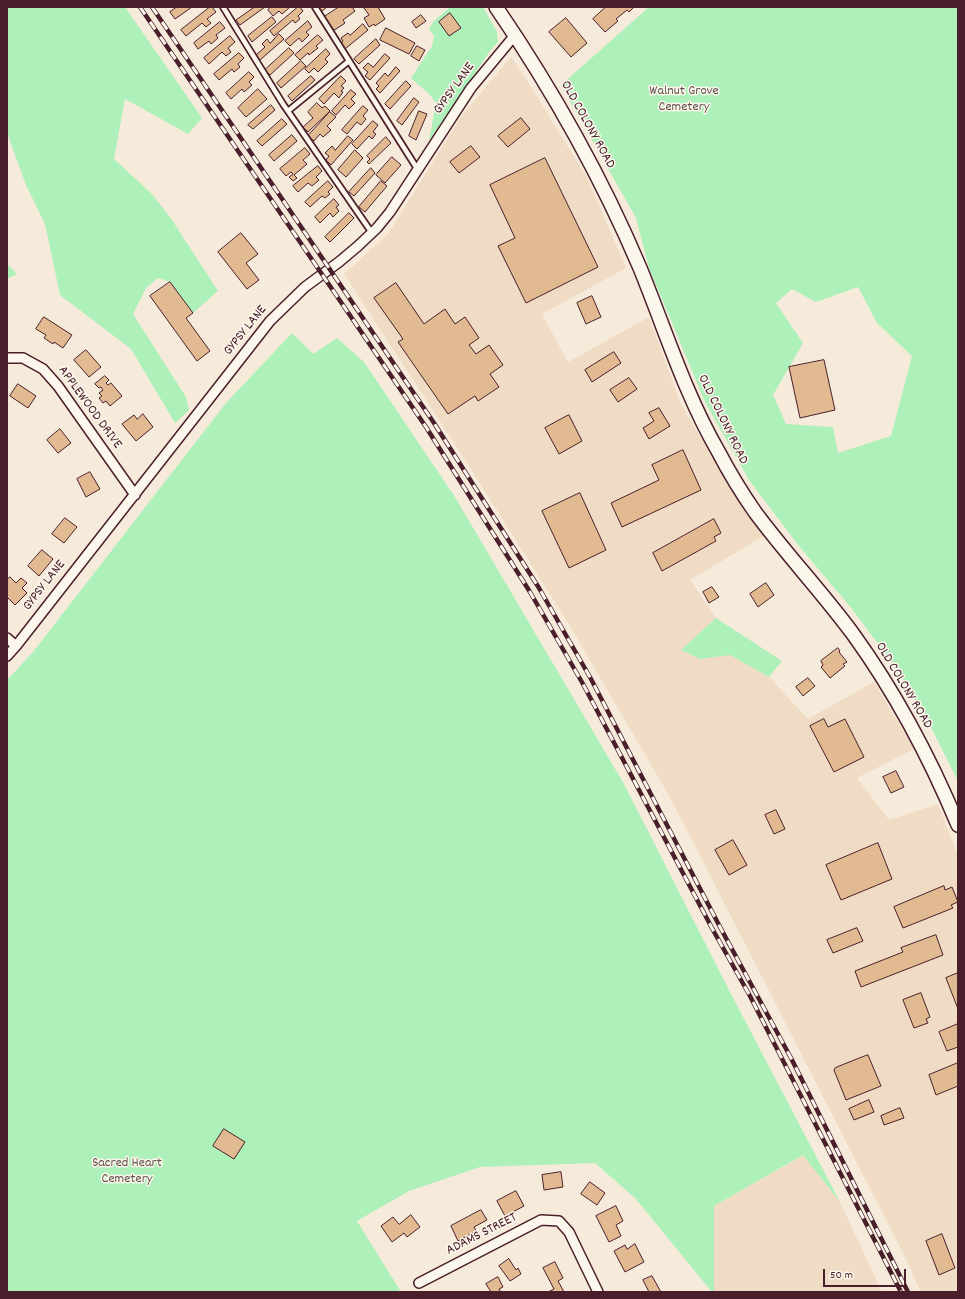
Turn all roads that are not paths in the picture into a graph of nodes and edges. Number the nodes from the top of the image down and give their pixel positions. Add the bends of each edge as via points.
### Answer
1 (223, 7) edge
2 (315, 7) edge
3 (496, 7) edge
4 (515, 35) junction
5 (349, 61) junction
6 (288, 111) junction
7 (418, 170) junction
8 (372, 233) junction
9 (7, 358) edge
10 (135, 495) junction
11 (7, 638) edge
12 (16, 646) junction
13 (7, 656) edge
14 (958, 825) edge
15 (419, 1284) dead end
16 (598, 1292) edge

1 - 6 lane
2 - 5 lane
3 - 4 main road, OLD COLONY ROAD
4 - 7 street, GYPSY LANE via 471,88
4 - 14 main road, OLD COLONY ROAD via 560,108 606,194 716,448 755,511 875,666 920,744
5 - 6 lane
5 - 7 lane
6 - 8 lane
7 - 8 street, GYPSY LANE via 395,207
8 - 10 street, GYPSY LANE via 305,287 270,321
9 - 10 street, APPLEWOOD DRIVE via 23,358 43,369 58,386
10 - 12 street, GYPSY LANE
11 - 12 street
12 - 13 street, GYPSY LANE
15 - 16 street, ADAMS STREET via 541,1220 559,1221 569,1232

